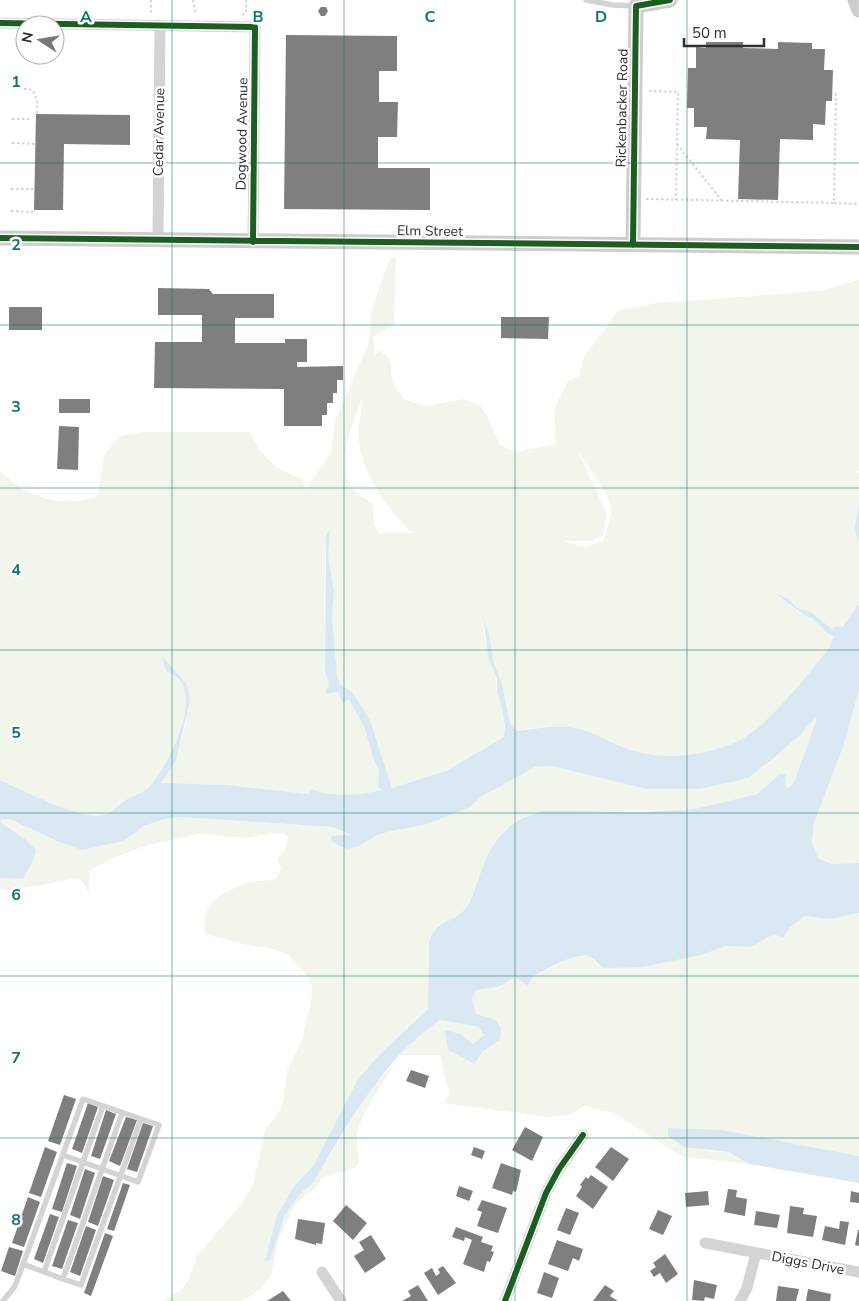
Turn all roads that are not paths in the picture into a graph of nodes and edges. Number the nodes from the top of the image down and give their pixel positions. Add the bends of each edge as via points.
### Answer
1 (586, 0) edge
2 (670, 0) edge
3 (855, 0) edge
4 (636, 6) junction
5 (859, 10) edge
6 (0, 23) edge
7 (160, 25) junction
8 (0, 238) edge
9 (158, 240) junction
10 (253, 242) junction
11 (633, 245) junction
12 (859, 248) edge
13 (103, 1106) junction
14 (122, 1113) junction
15 (141, 1119) junction
16 (583, 1135) dead end
17 (62, 1155) junction
18 (84, 1162) junction
19 (102, 1169) junction
20 (120, 1176) junction
21 (705, 1243) dead end
22 (756, 1253) junction
23 (23, 1264) junction
24 (44, 1272) junction
25 (322, 1272) dead end
26 (859, 1272) edge
27 (63, 1279) junction
28 (3, 1301) edge
29 (341, 1301) edge
30 (505, 1301) edge
31 (740, 1301) edge

1 - 4 lane
2 - 4 street
3 - 5 street
4 - 11 street, Rickenbacker Road
6 - 7 street
7 - 9 street, Cedar Avenue
7 - 10 street, Dogwood Avenue via 255,27
8 - 9 street, Elm Street
9 - 10 street, Elm Street
10 - 11 street, Elm Street
11 - 12 street, Elm Street
13 - 14 lane
13 - 17 lane via 83,1099
13 - 18 lane
14 - 15 lane
14 - 19 lane
15 - 20 lane
15 - 20 lane via 159,1125 138,1182
16 - 30 street via 546,1193
17 - 18 lane
17 - 23 lane
18 - 19 lane
18 - 24 lane
19 - 20 lane
19 - 27 lane
20 - 27 lane via 81,1285
21 - 22 street, Diggs Drive
22 - 26 street, Diggs Drive
22 - 31 street, Diggs Drive via 747,1288
23 - 24 lane
23 - 28 lane via 14,1286
24 - 27 lane
25 - 29 street

